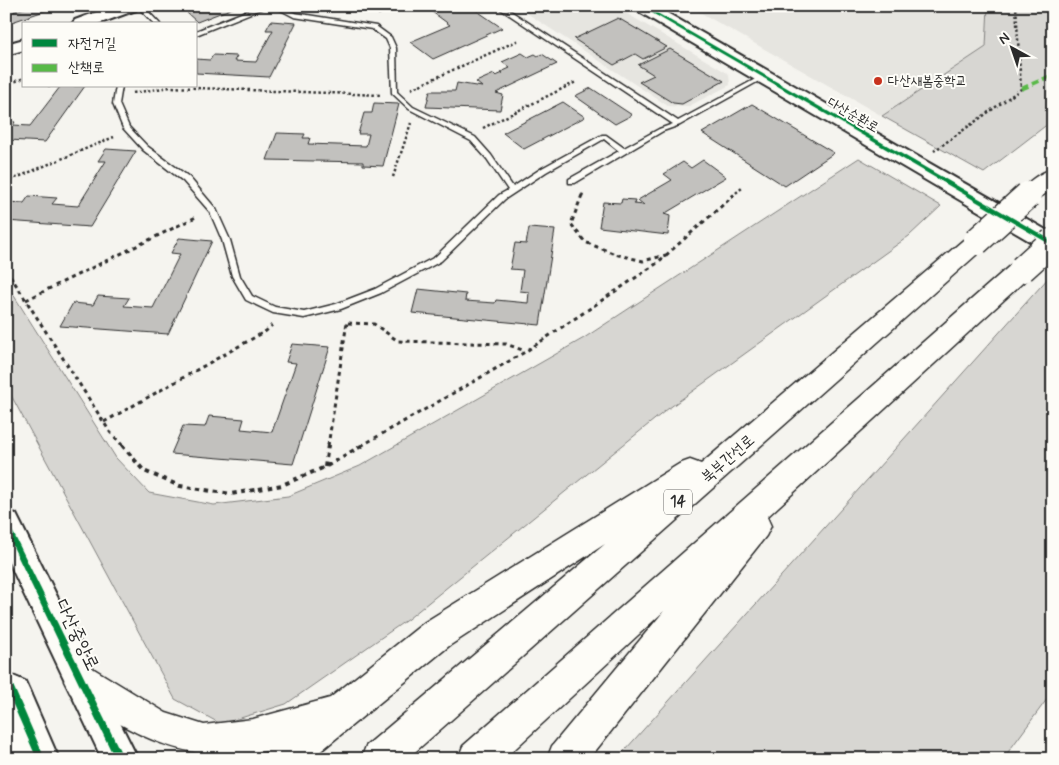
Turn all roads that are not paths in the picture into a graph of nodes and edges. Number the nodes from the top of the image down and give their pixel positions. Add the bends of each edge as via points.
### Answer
1 (130, 6) edge
2 (140, 6) edge
3 (265, 6) edge
4 (276, 6) edge
5 (499, 6) edge
6 (642, 6) edge
7 (86, 22) edge
8 (156, 22) edge
9 (198, 31) edge
10 (22, 45) edge
11 (6, 50) edge
12 (763, 77) junction
13 (119, 88) edge
14 (678, 124) junction
15 (624, 152) junction
16 (1053, 176) edge
17 (572, 181) dead end
18 (512, 191) junction
19 (1053, 243) edge
20 (775, 418) junction
21 (808, 460) junction
22 (6, 524) edge
23 (82, 681) junction
24 (10, 686) edge
25 (342, 711) junction
26 (6, 749) edge
27 (41, 759) edge
28 (120, 759) edge
29 (282, 759) edge
30 (379, 759) edge
31 (476, 759) edge
32 (565, 759) edge

1 - 7 street
2 - 8 lane
3 - 9 lane
4 - 18 lane via 294,15 374,27 389,38 394,48 394,92 416,111 473,139 490,156
5 - 14 lane
6 - 12 street, 다산순환로
10 - 11 street
12 - 14 lane
12 - 19 street, 다산순환로
13 - 18 lane via 116,104 128,130 145,148 186,179 212,210 226,240 236,276 249,298 273,310 304,315 378,291 438,259
14 - 15 lane
15 - 17 lane
15 - 18 lane via 604,136
16 - 20 highway, 북부간선로 / 14, bridge
19 - 21 highway, bridge
20 - 25 highway via 437,634
20 - 30 highway, 북부간선로 / 14
21 - 31 highway
21 - 32 highway
22 - 23 street, 다산중앙로
23 - 25 highway via 157,728 204,743 252,737
23 - 28 street, 다산중앙로
24 - 26 highway
24 - 27 street
25 - 29 highway

